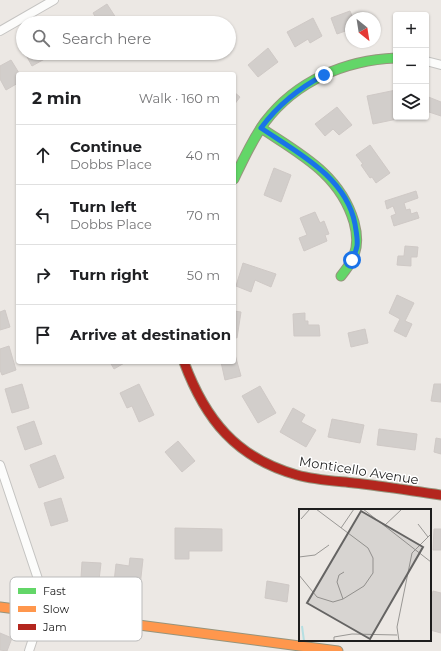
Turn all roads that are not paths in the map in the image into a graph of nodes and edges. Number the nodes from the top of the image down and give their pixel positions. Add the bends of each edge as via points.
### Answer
1 (54, 0) edge
2 (26, 16) edge
3 (16, 22) edge
4 (0, 31) edge
5 (393, 58) edge
6 (429, 62) edge
7 (441, 65) edge
8 (261, 128) junction
9 (236, 174) edge
10 (341, 276) dead end
11 (185, 364) edge
12 (0, 465) edge
13 (441, 495) edge
14 (37, 577) edge
15 (0, 607) edge
16 (10, 608) edge
17 (142, 625) edge
18 (32, 641) edge
19 (269, 641) junction
20 (29, 651) edge
21 (268, 651) edge
22 (338, 651) edge

1 - 2 street
3 - 4 street
5 - 8 street via 362,62 318,78 290,97
6 - 7 street
8 - 9 street
8 - 10 street via 326,174 347,199 354,221 357,245 352,260
11 - 13 street, Monticello Avenue via 197,394 217,426 241,449 269,464 288,472 312,477
12 - 14 street
15 - 16 street
17 - 19 street
18 - 20 street
19 - 21 street
19 - 22 street

